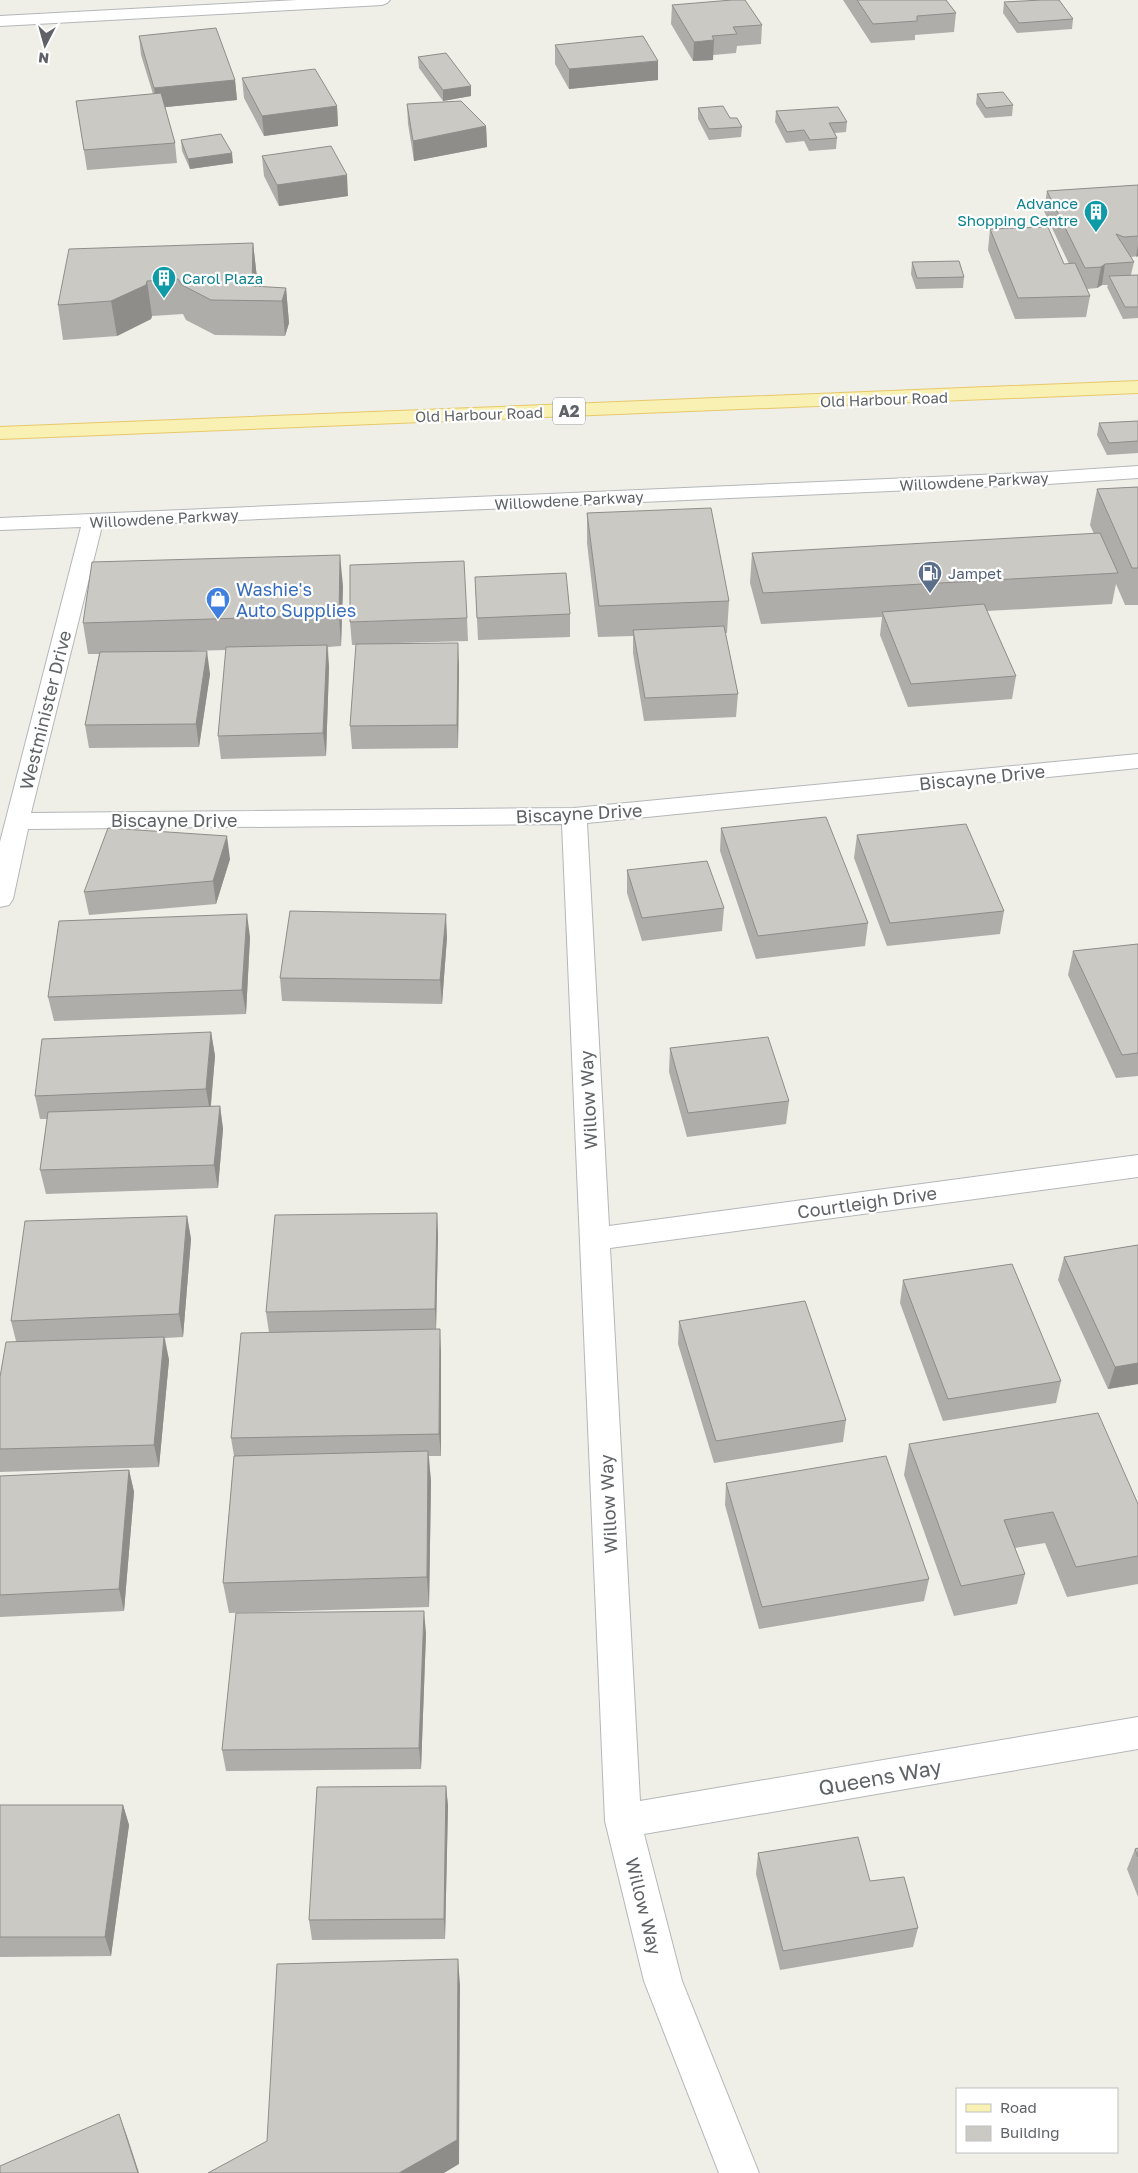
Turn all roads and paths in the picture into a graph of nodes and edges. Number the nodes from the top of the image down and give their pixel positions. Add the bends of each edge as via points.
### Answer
1 (208, 0) edge
2 (382, 0) edge
3 (163, 13) junction
4 (0, 21) edge
5 (1138, 387) edge
6 (0, 433) edge
7 (1138, 472) edge
8 (93, 521) junction
9 (0, 524) edge
10 (1138, 761) edge
11 (574, 816) junction
12 (17, 821) junction
13 (0, 899) edge
14 (1138, 1166) edge
15 (596, 1238) junction
16 (1138, 1733) edge
17 (623, 1821) junction
18 (739, 2173) edge

1 - 3 street
2 - 3 street
3 - 4 street
5 - 6 main road, Old Harbour Road / A2
7 - 8 street, Willowdene Parkway
8 - 9 street, Willowdene Parkway
8 - 12 street, Westminister Drive
10 - 11 street, Biscayne Drive
11 - 12 street, Biscayne Drive
11 - 15 street, Willow Way
12 - 13 street, Westminister Drive
14 - 15 street, Courtleigh Drive
15 - 17 street, Willow Way
16 - 17 street, Queens Way
17 - 18 street, Willow Way via 663,1981

